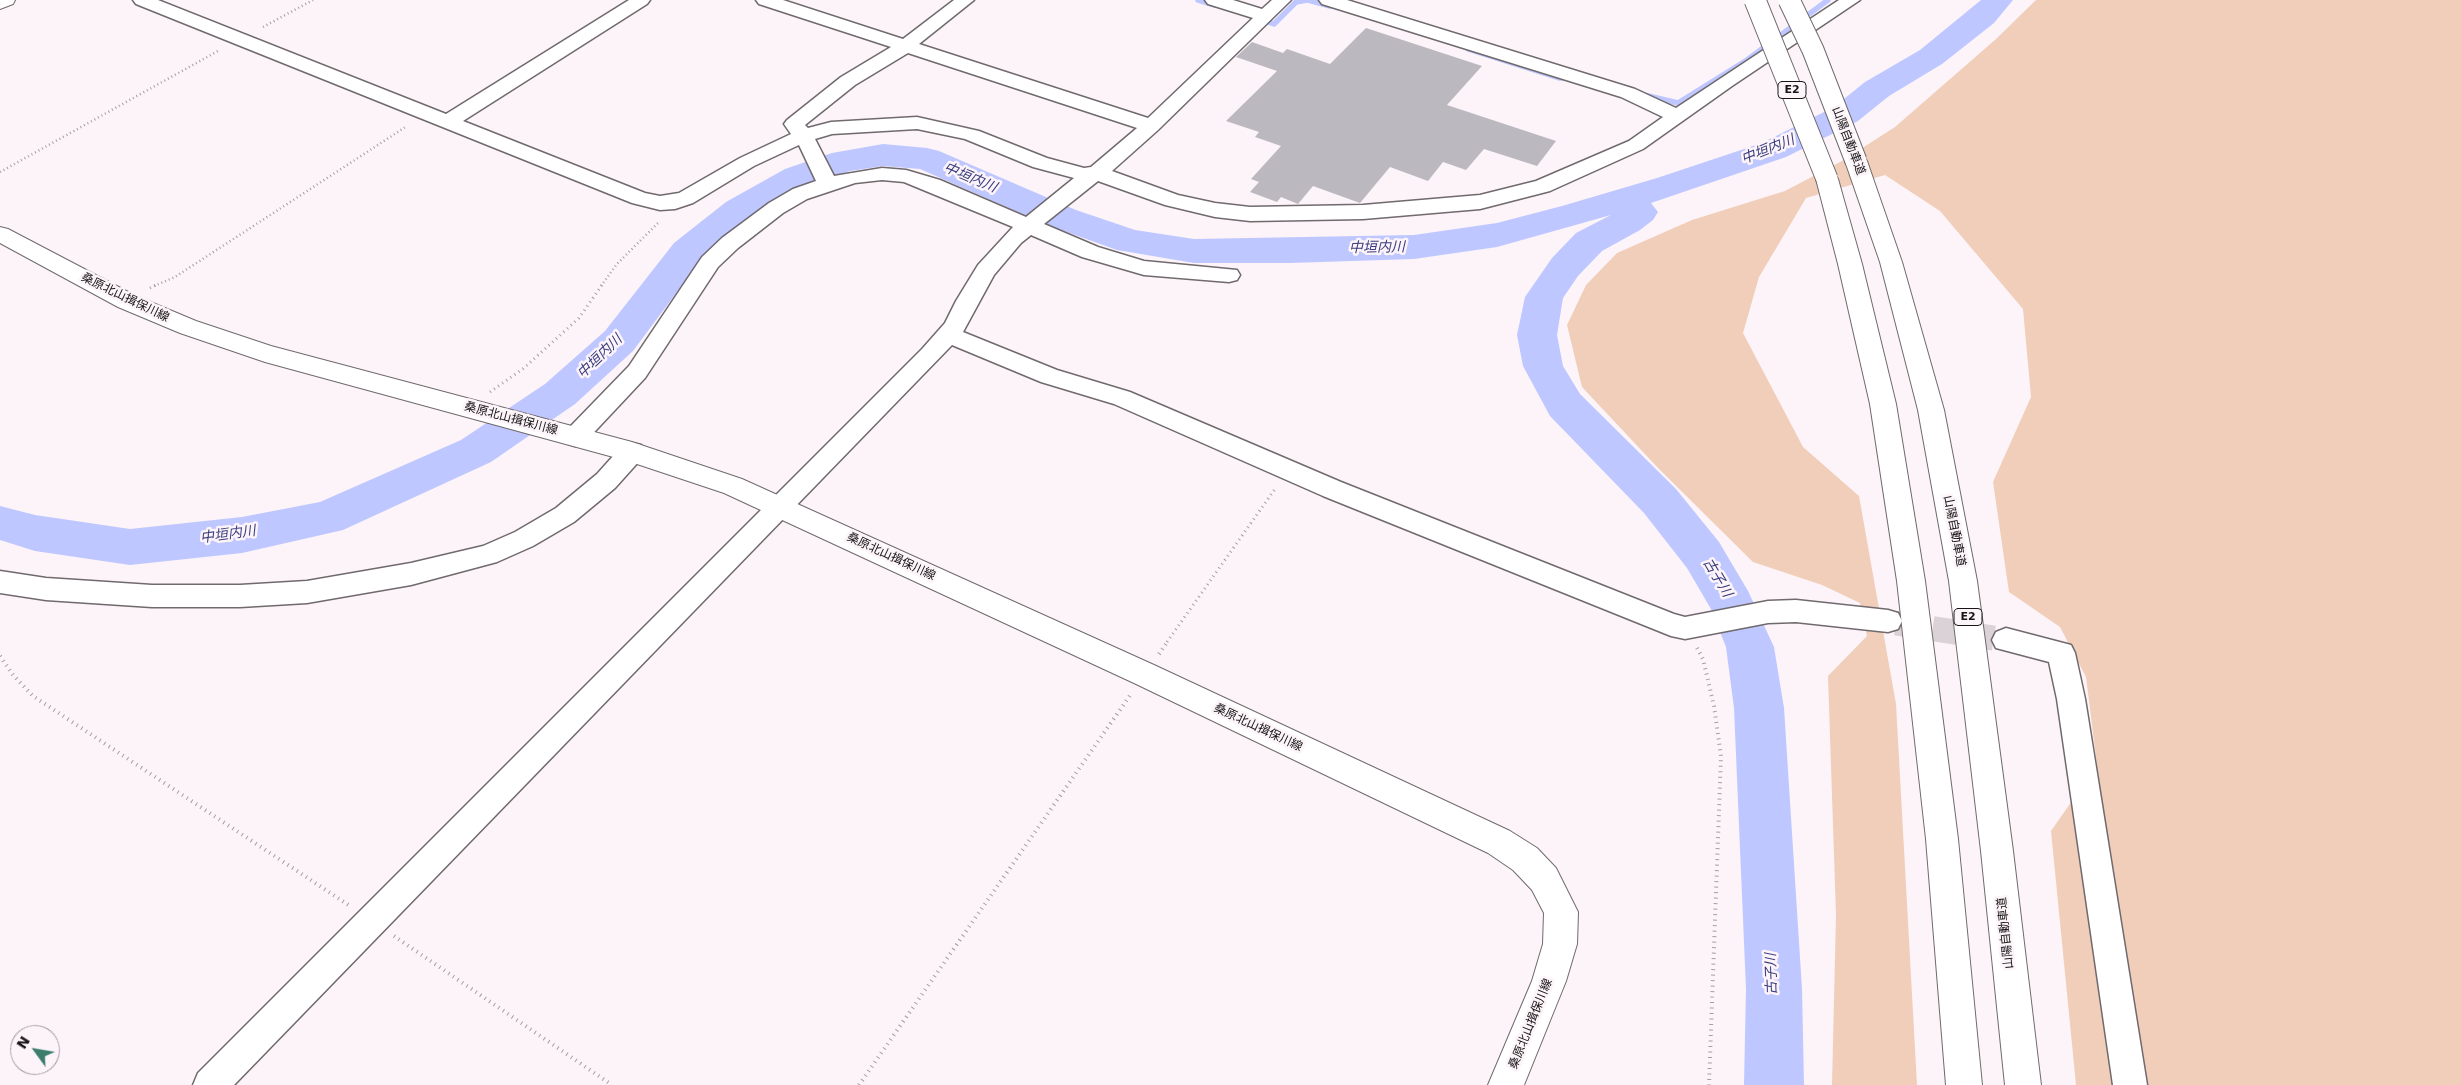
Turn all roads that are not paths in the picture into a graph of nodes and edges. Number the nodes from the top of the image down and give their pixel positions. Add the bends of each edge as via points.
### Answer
1 (6, 0) edge
2 (142, 0) edge
3 (642, 0) edge
4 (765, 0) edge
5 (965, 0) edge
6 (1214, 0) edge
7 (1282, 0) edge
8 (1328, 0) edge
9 (1755, 0) edge
10 (1789, 0) edge
11 (1851, 0) edge
12 (0, 3) edge
13 (1265, 16) junction
14 (907, 45) junction
15 (1678, 116) junction
16 (447, 122) junction
17 (1151, 126) junction
18 (805, 139) junction
19 (1092, 176) junction
20 (827, 183) junction
21 (1030, 224) junction
22 (0, 234) edge
23 (1229, 275) dead end
24 (948, 336) junction
25 (569, 435) junction
26 (632, 452) junction
27 (781, 506) junction
28 (0, 582) edge
29 (1888, 622) tunnel mouth
30 (2006, 640) tunnel mouth
31 (210, 1085) edge
32 (1506, 1085) edge
33 (1964, 1085) edge
34 (2023, 1085) edge
35 (2130, 1085) edge

1 - 12 main road
2 - 16 street
3 - 16 street
4 - 14 street
5 - 14 street
6 - 13 street
7 - 13 street
8 - 15 street via 1628,93
9 - 33 main road, E2, bridge via 1827,180 1883,404 1911,581 1942,839
10 - 34 main road, 山陽自動車道 / E2, bridge via 1813,50 1891,262 1931,410 1963,581
11 - 15 street
13 - 17 street
14 - 17 street
14 - 18 street via 848,81 794,124
15 - 19 street via 1636,145 1604,161 1543,186 1480,202 1363,212 1250,214 1172,200
16 - 18 street via 639,198 660,203 686,198 747,162
17 - 19 street
18 - 19 street via 831,128 917,123 972,135 1040,163
18 - 20 street
19 - 21 street
20 - 21 street via 882,174 906,176
20 - 25 street via 776,208 710,262 637,372
21 - 23 street via 1090,252 1144,268
21 - 24 street via 1013,238 986,270
22 - 25 main road, 桑原北山揖保川線 via 126,301 188,328 265,353
24 - 27 street
24 - 29 street via 1048,376 1122,398 1288,470 1671,625 1690,627 1768,612 1796,611
25 - 26 main road, 桑原北山揖保川線
26 - 27 main road, 桑原北山揖保川線
26 - 28 street via 606,482 565,515 524,539 488,555 411,574 308,592 240,596 152,596 46,589
27 - 31 street
27 - 32 main road, 桑原北山揖保川線 via 1499,842 1525,859 1544,879 1560,912 1560,944
30 - 35 street via 2061,653 2071,699

